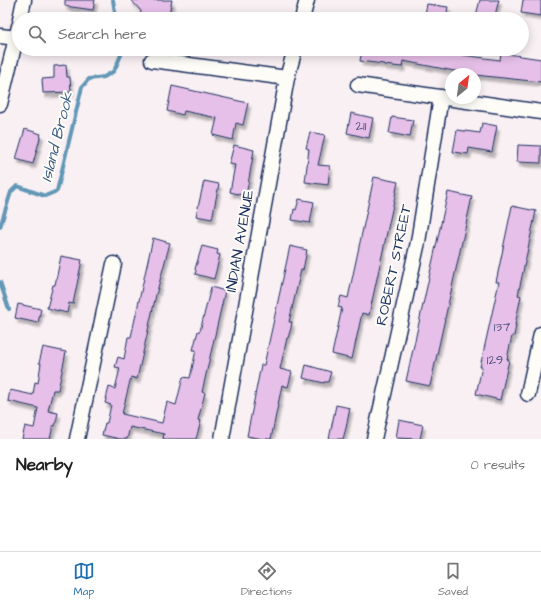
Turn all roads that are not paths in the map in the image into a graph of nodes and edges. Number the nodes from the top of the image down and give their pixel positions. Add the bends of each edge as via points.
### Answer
1 (24, 0) edge
2 (307, 0) edge
3 (21, 12) edge
4 (304, 12) edge
5 (12, 33) edge
6 (0, 36) edge
7 (12, 56) edge
8 (293, 56) edge
9 (152, 60) dead end
10 (288, 78) junction
11 (358, 85) dead end
12 (442, 97) junction
13 (0, 104) edge
14 (541, 112) edge
15 (114, 264) dead end
16 (541, 334) edge
17 (528, 394) dead end
18 (77, 439) edge
19 (222, 439) edge
20 (374, 439) edge

1 - 3 street
2 - 4 street
5 - 6 street
7 - 13 street
8 - 10 street, INDIAN AVENUE
9 - 10 street
10 - 19 street, INDIAN AVENUE
11 - 12 street
12 - 14 street
12 - 20 street, ROBERT STREET via 418,242
15 - 18 street
16 - 17 street

